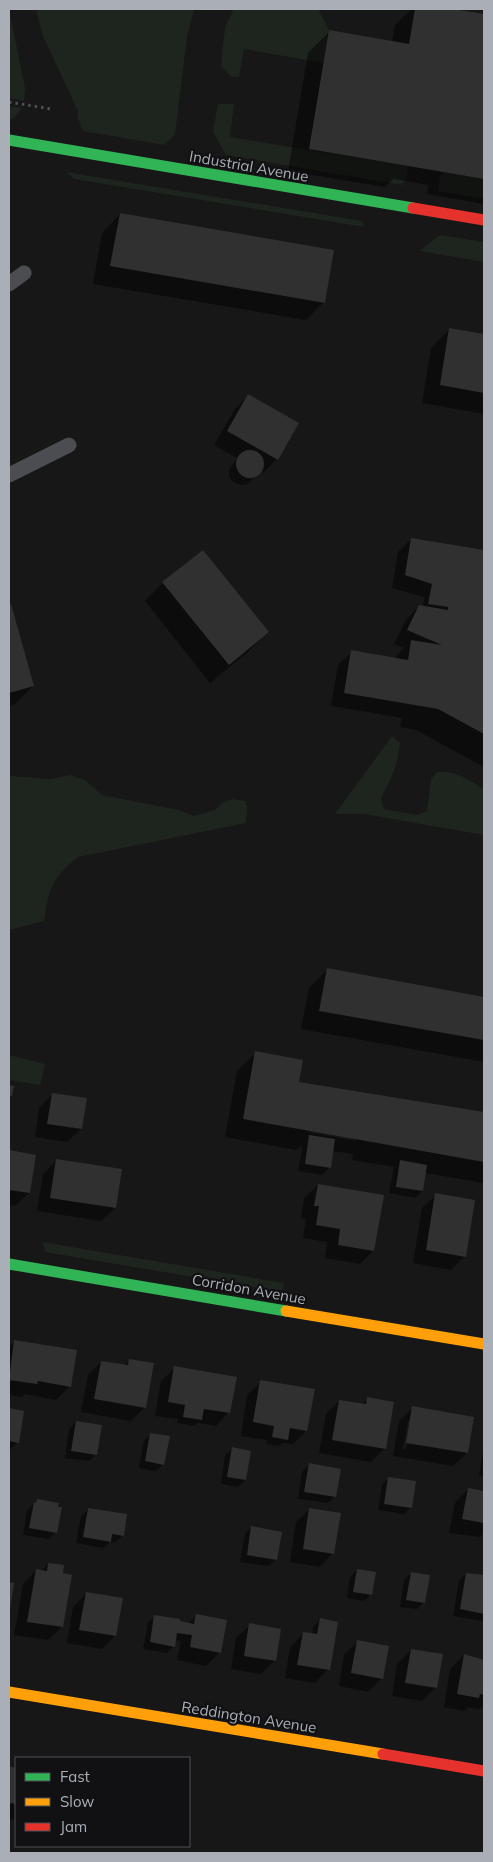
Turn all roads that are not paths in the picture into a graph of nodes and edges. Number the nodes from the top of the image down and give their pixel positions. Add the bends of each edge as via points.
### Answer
1 (9, 140) edge
2 (484, 220) edge
3 (24, 273) dead end
4 (9, 284) edge
5 (69, 445) dead end
6 (9, 474) edge
7 (9, 1264) edge
8 (484, 1344) edge
9 (9, 1692) edge
10 (484, 1771) edge

1 - 2 street, Industrial Avenue
3 - 4 lane
5 - 6 lane
7 - 8 street, Corridon Avenue
9 - 10 street, Reddington Avenue

